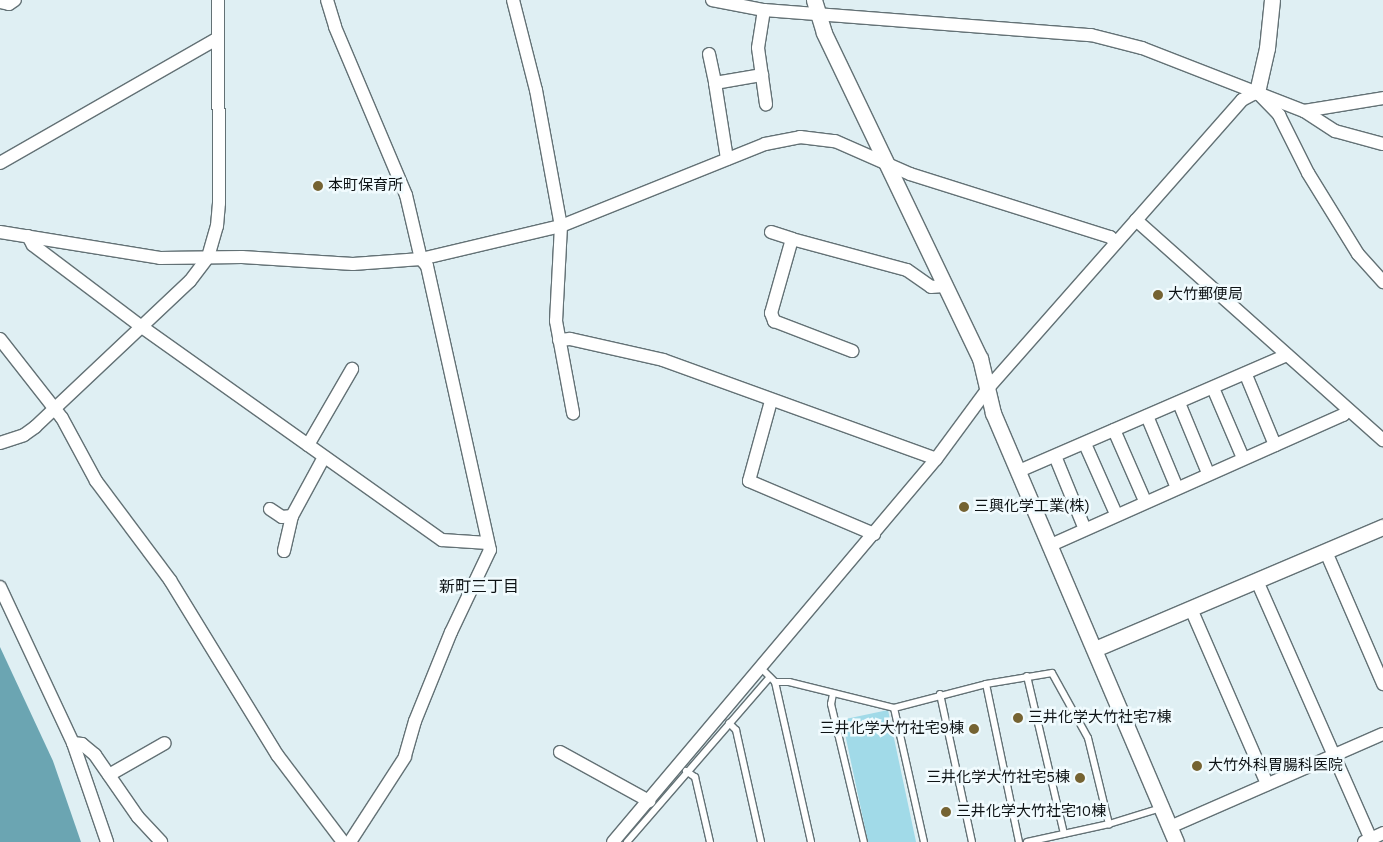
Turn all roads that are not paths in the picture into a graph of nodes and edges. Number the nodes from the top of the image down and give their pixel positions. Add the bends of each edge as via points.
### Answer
1 (15, 0) edge
2 (218, 0) edge
3 (327, 0) edge
4 (513, 0) edge
5 (712, 0) edge
6 (1272, 0) edge
7 (0, 2) edge
8 (815, 7) edge
9 (764, 10) junction
10 (218, 38) junction
11 (709, 54) dead end
12 (762, 75) junction
13 (715, 83) junction
14 (1256, 92) junction
15 (1383, 98) edge
16 (766, 104) dead end
17 (1304, 111) junction
18 (1383, 144) edge
19 (726, 159) junction
20 (884, 160) junction
21 (0, 164) edge
22 (1136, 220) junction
23 (560, 226) junction
24 (0, 232) edge
25 (771, 232) dead end
26 (28, 236) junction
27 (792, 239) junction
28 (1116, 242) junction
29 (208, 257) junction
30 (420, 259) junction
31 (1383, 282) edge
32 (944, 286) junction
33 (142, 327) junction
34 (0, 339) edge
35 (560, 340) junction
36 (852, 351) dead end
37 (1287, 355) junction
38 (352, 368) dead end
39 (1246, 375) junction
40 (989, 387) junction
41 (1213, 388) junction
42 (771, 401) junction
43 (1179, 403) junction
44 (55, 408) junction
45 (1348, 410) junction
46 (573, 413) dead end
47 (1147, 416) junction
48 (1114, 430) junction
49 (1383, 440) edge
50 (0, 443) edge
51 (1084, 444) junction
52 (308, 445) junction
53 (1275, 445) junction
54 (1055, 456) junction
55 (324, 457) junction
56 (1243, 458) junction
57 (936, 459) junction
58 (1019, 471) junction
59 (1208, 473) junction
60 (1177, 488) junction
61 (1145, 501) junction
62 (270, 509) dead end
63 (1116, 514) junction
64 (292, 516) junction
65 (1084, 527) junction
66 (1383, 527) edge
67 (874, 534) junction
68 (488, 543) junction
69 (1050, 544) junction
70 (284, 551) dead end
71 (1326, 552) junction
72 (1257, 582) junction
73 (0, 587) edge
74 (1191, 609) junction
75 (1095, 649) junction
76 (768, 676) junction
77 (1027, 676) junction
78 (986, 684) junction
79 (1383, 684) edge
80 (833, 694) junction
81 (940, 694) junction
82 (894, 708) junction
83 (729, 723) junction
84 (1383, 734) edge
85 (73, 743) junction
86 (165, 743) dead end
87 (560, 752) dead end
88 (1333, 755) junction
89 (686, 771) junction
90 (109, 775) junction
91 (1267, 784) junction
92 (649, 801) junction
93 (1162, 808) junction
94 (1109, 824) junction
95 (1170, 827) junction
96 (1383, 833) edge
97 (1064, 834) junction
98 (1367, 840) edge
99 (621, 841) edge
100 (107, 842) edge
101 (161, 842) edge
102 (343, 842) edge
103 (350, 842) edge
104 (710, 842) edge
105 (761, 842) edge
106 (811, 842) edge
107 (864, 842) edge
108 (924, 842) edge
109 (972, 842) edge
110 (1019, 842) edge
111 (1027, 842) edge
112 (1176, 842) edge

1 - 7 street via 9,4
2 - 10 street
3 - 30 street via 334,28 406,195
4 - 23 street via 536,90
5 - 9 street
6 - 14 street via 1269,32
8 - 9 street
8 - 14 street via 1091,35 1124,42
8 - 20 street
9 - 12 street via 758,48
10 - 21 street
10 - 29 street via 217,226
11 - 13 street
12 - 13 street
12 - 16 street
13 - 19 street
14 - 17 street
14 - 22 street via 1242,100
14 - 31 street via 1280,115 1308,173 1358,254
15 - 17 street
17 - 18 street via 1335,131
19 - 20 street via 765,144 800,137 835,140
19 - 23 street
20 - 28 street via 910,174 1110,237
20 - 32 street
22 - 28 street
22 - 37 street
23 - 30 street
23 - 35 street via 556,321
24 - 26 street
25 - 27 street
26 - 29 street via 142,257
26 - 33 street via 33,246
27 - 32 street via 907,270 931,287
27 - 36 street via 771,312 774,321
28 - 40 street
29 - 30 street via 353,264
29 - 33 street via 190,281
30 - 68 street via 427,266
32 - 40 street via 980,358
33 - 44 street
33 - 52 street
34 - 44 street
35 - 42 street via 570,339 663,360
35 - 46 street
37 - 39 street
37 - 45 street
38 - 52 street
39 - 41 street
39 - 53 street
40 - 57 street
40 - 58 street via 993,413
41 - 43 street
41 - 56 street
42 - 57 street
42 - 67 street via 749,481
43 - 47 street
43 - 59 street
44 - 50 street via 24,435
44 - 102 street via 96,481 170,580 278,756
45 - 49 street
45 - 53 street
47 - 48 street
47 - 60 street
48 - 51 street
48 - 61 street
51 - 54 street
51 - 63 street
52 - 55 street
53 - 56 street
54 - 58 street
54 - 65 street
55 - 64 street
55 - 68 street via 442,540
56 - 59 street
57 - 67 street
58 - 69 street
59 - 60 street
60 - 61 street
61 - 63 street
62 - 64 street via 282,517
63 - 65 street
64 - 70 street
65 - 69 street
66 - 71 street
67 - 76 street
68 - 103 street via 490,550 451,632 415,721 405,757
69 - 75 street
71 - 72 street
71 - 79 street
72 - 74 street
72 - 88 street
73 - 85 street
74 - 75 street
74 - 91 street
75 - 93 street
76 - 80 lane
76 - 83 lane
76 - 92 street
76 - 106 lane
77 - 78 lane
77 - 94 lane via 1052,673 1088,738
77 - 97 lane
78 - 81 lane
78 - 110 lane
80 - 82 lane
80 - 107 lane via 831,704
81 - 82 lane
81 - 109 lane
82 - 108 lane
83 - 89 lane
83 - 105 lane via 736,730
84 - 88 street
85 - 90 street via 82,744 95,755
85 - 100 street
86 - 90 street
87 - 92 street
88 - 91 street
88 - 98 street
89 - 99 lane
89 - 104 lane via 695,777
90 - 101 street
91 - 95 street
92 - 99 street
93 - 94 lane
93 - 95 street
94 - 97 lane
95 - 112 street
96 - 98 street
97 - 111 lane

